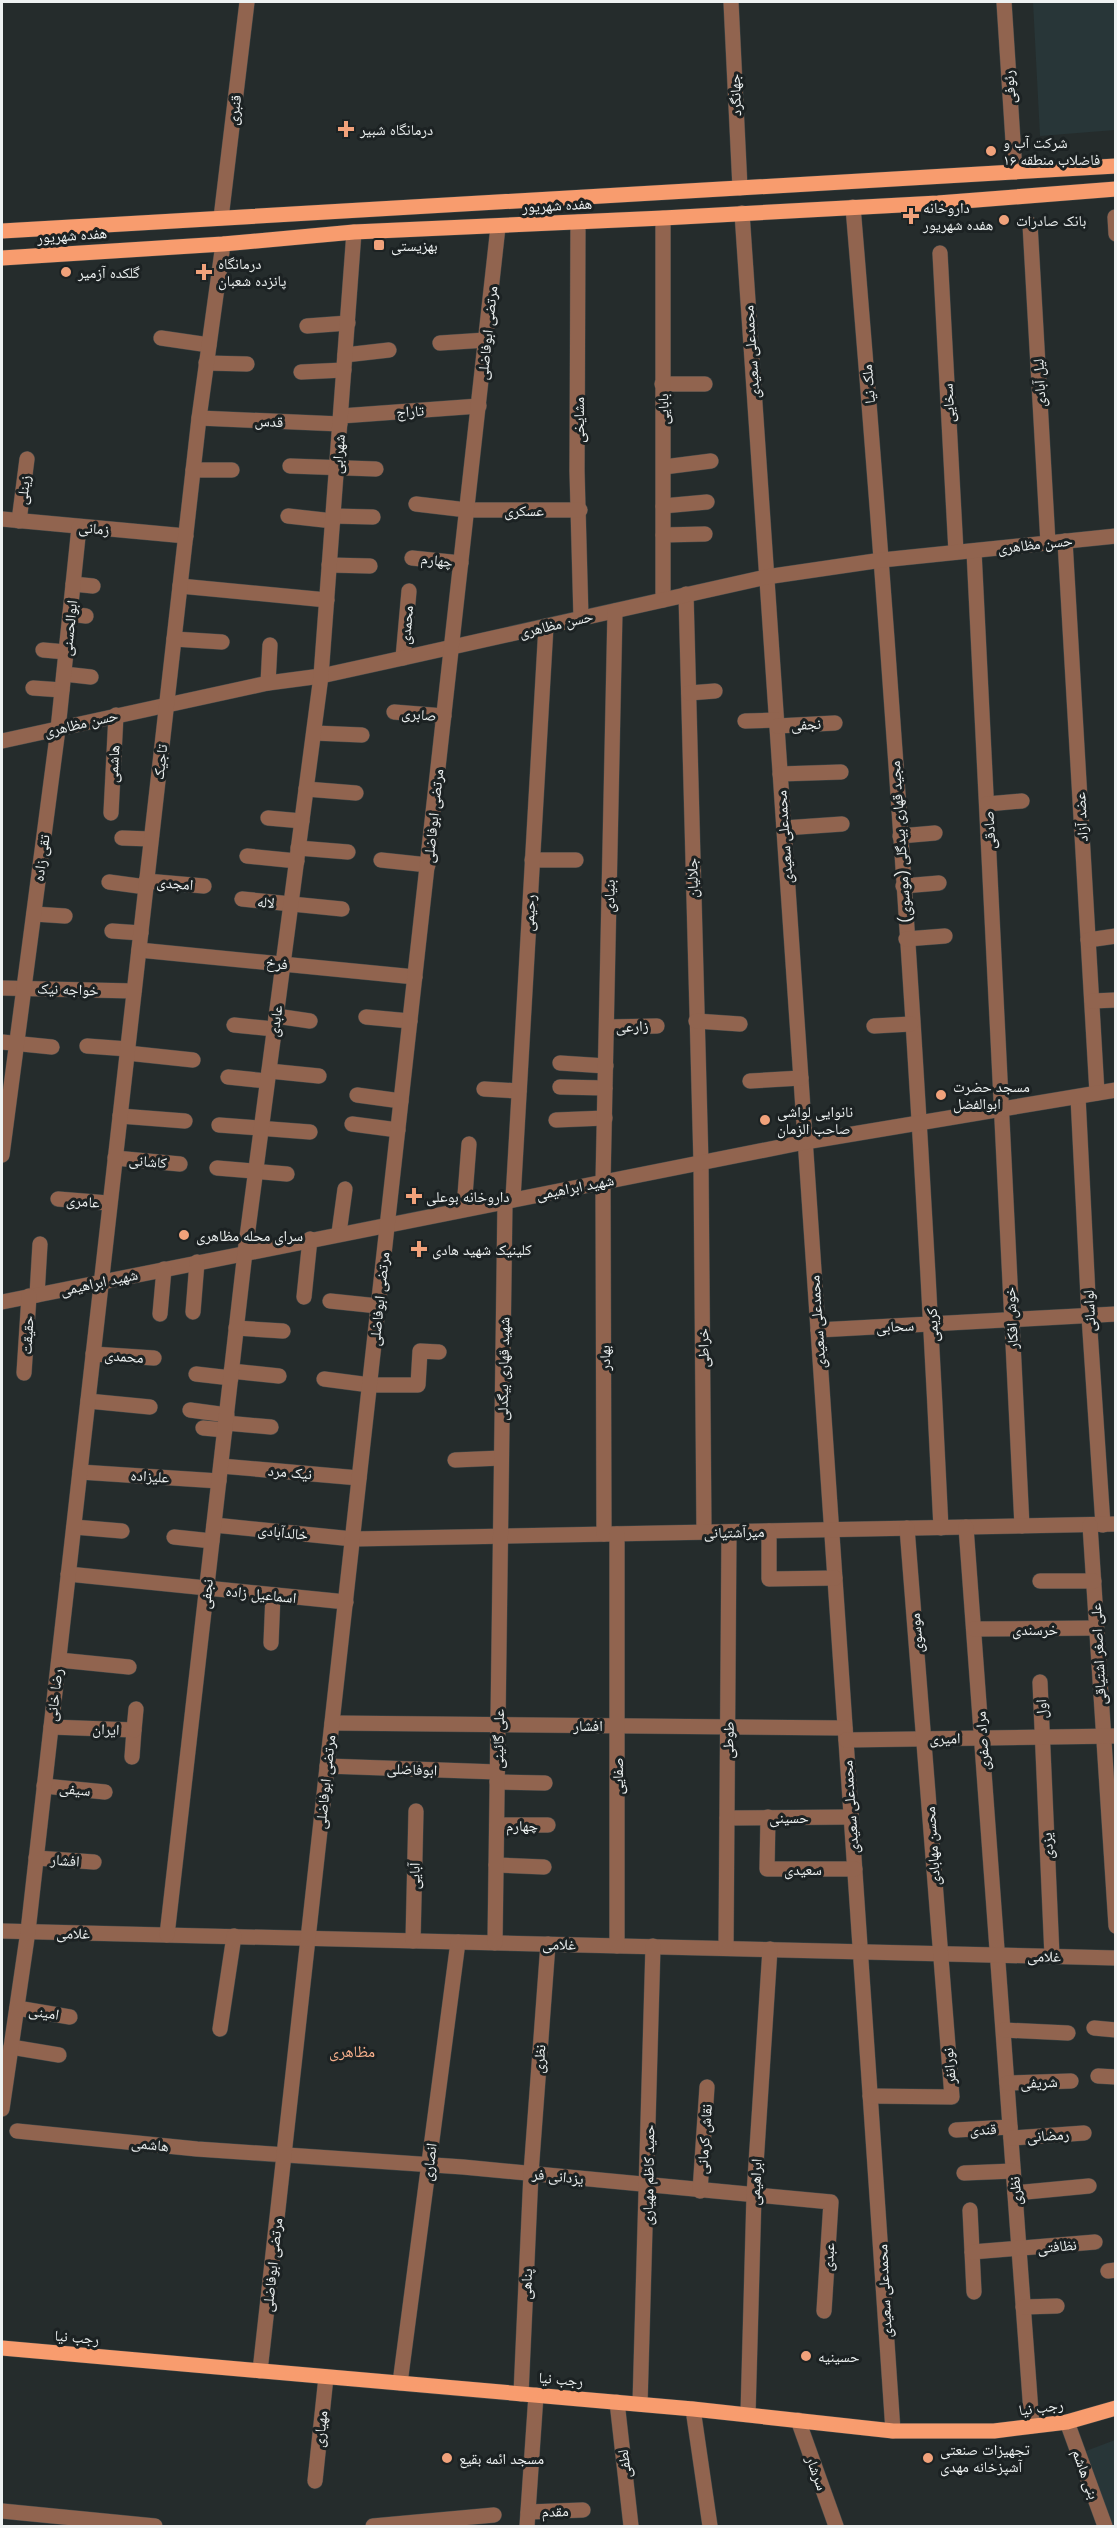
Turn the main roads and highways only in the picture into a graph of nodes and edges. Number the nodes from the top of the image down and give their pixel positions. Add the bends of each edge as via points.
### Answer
1 (1116, 166) edge
2 (1116, 189) edge
3 (221, 218) junction
4 (2, 231) edge
5 (223, 244) junction
6 (2, 258) edge
7 (2, 2348) edge
8 (1116, 2408) edge

1 - 3 main road, هفده شهریور
2 - 5 main road, هفده شهریور via 663,219 354,232
3 - 4 main road, هفده شهریور
3 - 5 main road
5 - 6 main road, هفده شهریور
7 - 8 main road, رجب نیا via 893,2430 994,2431 1067,2422

